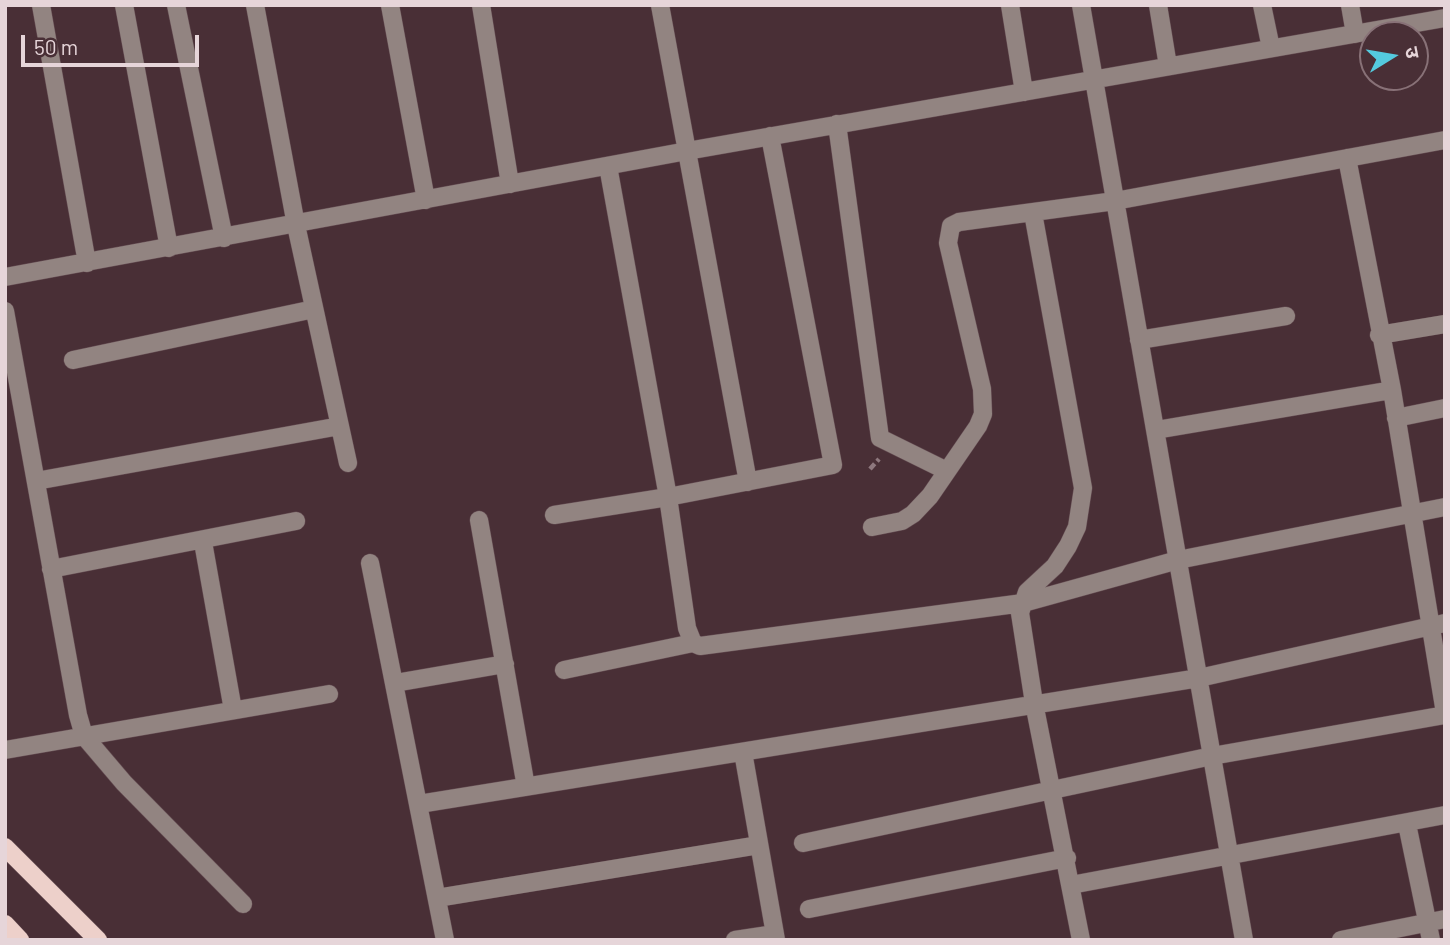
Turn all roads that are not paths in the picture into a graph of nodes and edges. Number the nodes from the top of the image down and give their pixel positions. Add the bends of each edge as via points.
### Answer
1 (41, 5) edge
2 (124, 5) edge
3 (176, 5) edge
4 (255, 5) edge
5 (390, 5) edge
6 (481, 5) edge
7 (660, 5) edge
8 (1010, 5) edge
9 (1081, 5) edge
10 (1157, 5) edge
11 (1262, 5) edge
12 (1350, 5) edge
13 (1440, 14) edge
14 (1355, 34) junction
15 (1271, 48) junction
16 (1168, 66) junction
17 (1093, 79) junction
18 (1024, 92) junction
19 (837, 124) junction
20 (771, 136) junction
21 (1445, 140) edge
22 (687, 151) junction
23 (1347, 158) junction
24 (608, 166) junction
25 (510, 184) junction
26 (426, 200) junction
27 (1115, 201) junction
28 (1033, 213) junction
29 (296, 225) junction
30 (224, 238) junction
31 (169, 248) junction
32 (87, 263) junction
33 (5, 277) edge
34 (314, 309) junction
35 (5, 311) edge
36 (1286, 316) dead end
37 (1445, 324) edge
38 (1379, 335) junction
39 (1139, 340) junction
40 (73, 360) dead end
41 (1392, 390) junction
42 (1445, 408) edge
43 (1396, 418) junction
44 (340, 426) junction
45 (1156, 430) junction
46 (348, 463) dead end
47 (947, 471) junction
48 (36, 481) junction
49 (748, 482) junction
50 (668, 497) junction
51 (1445, 507) edge
52 (1412, 513) junction
53 (554, 515) dead end
54 (479, 520) dead end
55 (296, 521) dead end
56 (872, 527) dead end
57 (203, 541) junction
58 (1178, 560) junction
59 (370, 563) dead end
60 (51, 569) junction
61 (1023, 603) junction
62 (1438, 624) edge
63 (693, 643) junction
64 (505, 664) junction
65 (564, 670) dead end
66 (1199, 678) junction
67 (395, 683) junction
68 (329, 694) dead end
69 (1034, 703) junction
70 (233, 710) junction
71 (1445, 714) edge
72 (84, 736) junction
73 (5, 750) edge
74 (743, 752) junction
75 (1212, 755) junction
76 (526, 787) junction
77 (1051, 790) junction
78 (419, 804) junction
79 (1445, 815) edge
80 (1407, 824) junction
81 (803, 843) dead end
82 (760, 845) junction
83 (5, 847) edge
84 (1230, 856) junction
85 (1067, 858) junction
86 (1071, 885) junction
87 (437, 898) junction
88 (243, 904) dead end
89 (809, 909) dead end
90 (5, 924) edge
91 (1434, 927) edge
92 (775, 937) edge
93 (20, 940) edge
94 (98, 940) edge
95 (445, 940) edge
96 (735, 940) edge
97 (1081, 940) edge
98 (1244, 940) edge
99 (1341, 940) edge

1 - 32 street
2 - 31 street
3 - 30 street
4 - 29 street
5 - 26 street
6 - 25 street
7 - 22 street
8 - 18 street
9 - 17 street
10 - 16 street
11 - 15 street
12 - 14 street
13 - 14 street
14 - 15 street
15 - 16 street
16 - 17 street
17 - 18 street
17 - 27 street
18 - 19 street
19 - 20 street
19 - 47 street via 880,438
20 - 22 street
20 - 49 street via 833,465
21 - 23 street
22 - 24 street
22 - 49 street
23 - 27 street
23 - 38 street
24 - 25 street
24 - 50 street
25 - 26 street
26 - 29 street
27 - 28 street
27 - 39 street
28 - 47 street via 959,222 948,233 984,404 978,426
28 - 61 street via 1083,488 1068,546 1055,566 1027,592
29 - 30 street
29 - 34 street
30 - 31 street
31 - 32 street
32 - 33 street
34 - 40 street
34 - 44 street
35 - 48 street
36 - 39 street
37 - 38 street
38 - 41 street
39 - 45 street
41 - 43 street
41 - 45 street
42 - 43 street
43 - 52 street
44 - 46 street
44 - 48 street
45 - 58 street
47 - 56 street via 913,514
48 - 60 street
49 - 50 street
50 - 53 street
50 - 63 street
51 - 52 street
52 - 58 street
52 - 62 street
54 - 64 street
55 - 57 street
57 - 60 street
57 - 70 street
58 - 61 street
58 - 66 street
59 - 67 street
60 - 72 street
61 - 63 street via 701,646
61 - 69 street via 1022,629
62 - 66 street
62 - 71 street
63 - 65 street
64 - 67 street
64 - 76 street
66 - 69 street
66 - 75 street
67 - 78 street
68 - 70 street
69 - 74 street
69 - 77 street
70 - 72 street
71 - 75 street
72 - 73 street
72 - 88 street
74 - 76 street
74 - 82 street
75 - 77 street
75 - 84 street
76 - 78 street
77 - 81 street
77 - 85 street
78 - 87 street
79 - 80 street
80 - 84 street
80 - 91 street
82 - 87 street
82 - 92 street
83 - 94 main road
84 - 86 street
84 - 98 street
85 - 86 street
85 - 89 street
86 - 97 street
87 - 95 street
90 - 93 main road
91 - 99 street
92 - 96 street

